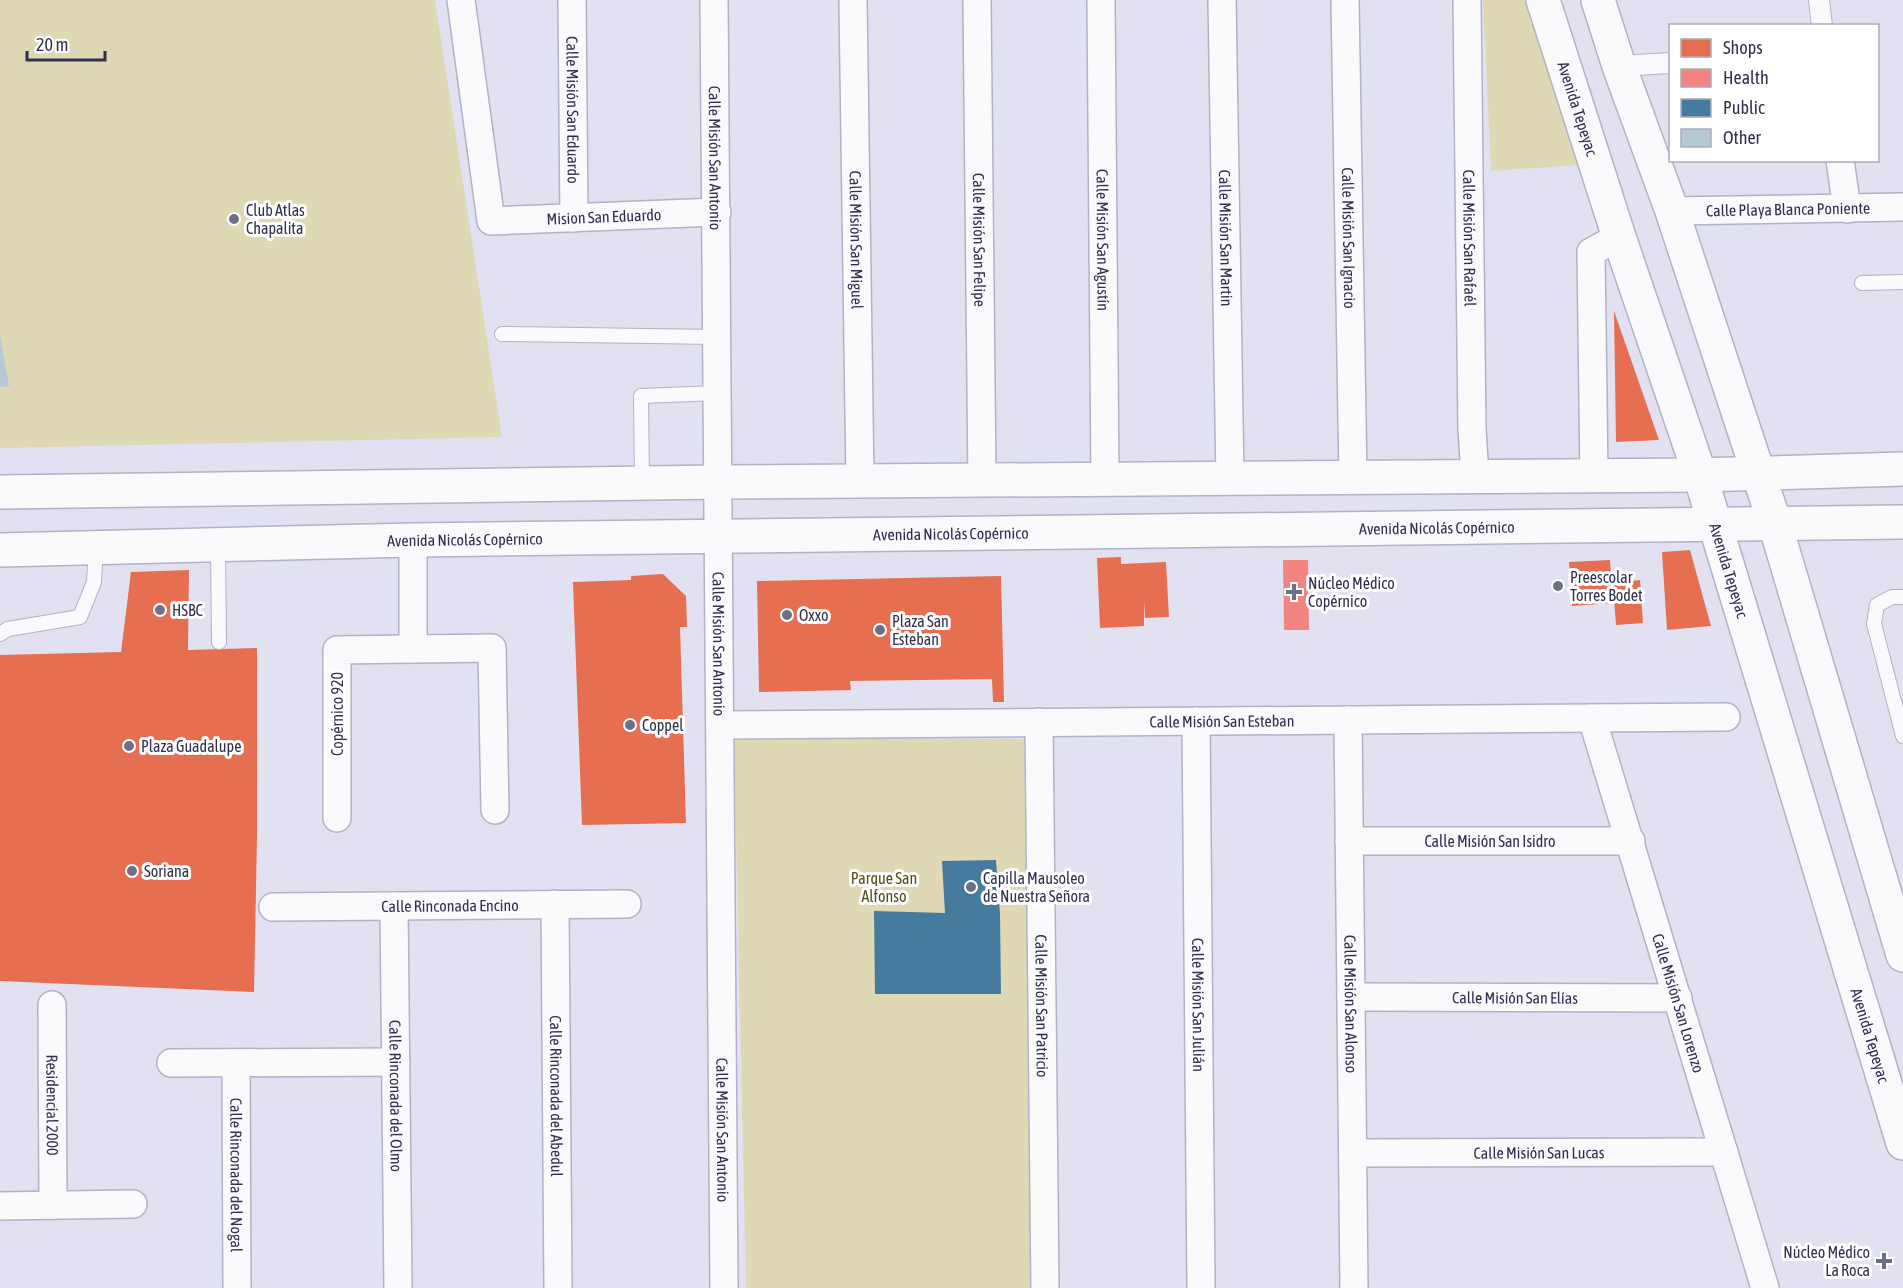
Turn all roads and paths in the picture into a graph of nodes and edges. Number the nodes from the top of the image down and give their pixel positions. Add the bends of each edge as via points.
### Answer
1 (460, 0) edge
2 (572, 0) edge
3 (714, 0) edge
4 (853, 0) edge
5 (977, 0) edge
6 (1101, 0) edge
7 (1222, 0) edge
8 (1345, 0) edge
9 (1467, 0) edge
10 (1543, 0) edge
11 (1598, 0) edge
12 (1819, 0) edge
13 (1822, 24) edge
14 (1558, 47) junction
15 (1615, 53) junction
16 (1669, 63) edge
17 (1840, 162) edge
18 (1903, 207) edge
19 (1847, 209) junction
20 (717, 212) junction
21 (1672, 212) junction
22 (574, 218) junction
23 (1619, 237) junction
24 (1903, 282) edge
25 (1862, 283) dead end
26 (502, 334) dead end
27 (718, 337) junction
28 (718, 393) junction
29 (1903, 469) edge
30 (1758, 472) junction
31 (1700, 475) junction
32 (1475, 476) junction
33 (1594, 476) junction
34 (1230, 478) junction
35 (1353, 478) junction
36 (1105, 479) junction
37 (982, 480) junction
38 (860, 481) junction
39 (718, 482) junction
40 (642, 484) junction
41 (0, 492) edge
42 (1903, 522) edge
43 (1775, 524) junction
44 (1716, 525) junction
45 (719, 537) junction
46 (413, 540) junction
47 (218, 545) junction
48 (96, 548) junction
49 (0, 550) edge
50 (1903, 597) edge
51 (0, 634) edge
52 (219, 642) dead end
53 (413, 649) junction
54 (1726, 717) dead end
55 (1593, 718) junction
56 (1348, 720) junction
57 (1196, 721) junction
58 (1039, 722) junction
59 (720, 725) junction
60 (1903, 736) edge
61 (495, 810) dead end
62 (337, 818) dead end
63 (1349, 841) junction
64 (1631, 841) junction
65 (555, 904) junction
66 (627, 904) dead end
67 (394, 906) junction
68 (273, 907) dead end
69 (1903, 955) edge
70 (1351, 997) junction
71 (1678, 998) junction
72 (52, 1005) dead end
73 (396, 1062) junction
74 (236, 1063) junction
75 (171, 1064) dead end
76 (1898, 1110) edge
77 (1903, 1143) edge
78 (1724, 1152) junction
79 (1353, 1153) junction
80 (133, 1204) dead end
81 (53, 1205) junction
82 (0, 1206) edge
83 (237, 1288) edge
84 (398, 1288) edge
85 (558, 1288) edge
86 (724, 1288) edge
87 (1045, 1288) edge
88 (1201, 1288) edge
89 (1354, 1288) edge
90 (1765, 1288) edge

1 - 22 street, Mision San Eduardo via 491,221
2 - 22 street, Calle Misión San Eduardo
3 - 20 street, Calle Misión San Antonio
4 - 38 street, Calle Misión San Miguel
5 - 37 street, Calle Misión San Felipe
6 - 36 street, Calle Misión San Agustín
7 - 34 street, Calle Misión San Martin
8 - 35 street, Calle Misión San Ignacio
9 - 32 street, Calle Misión San Rafaél
10 - 14 street, Avenida Tepeyac
11 - 15 street
12 - 13 street
14 - 15 street
14 - 23 street, Avenida Tepeyac
15 - 16 street
15 - 21 street
17 - 19 street
18 - 19 street, Calle Playa Blanca Poniente
19 - 21 street, Calle Playa Blanca Poniente
20 - 22 street, Mision San Eduardo
20 - 27 street, Calle Misión San Antonio
21 - 30 street
23 - 31 street, Avenida Tepeyac
23 - 33 street via 1591,252
24 - 25 lane
26 - 27 lane
27 - 28 street, Calle Misión San Antonio
28 - 39 street, Calle Misión San Antonio
28 - 40 lane via 641,396
29 - 30 street
30 - 31 street
30 - 43 street
31 - 33 street
31 - 44 street, Avenida Tepeyac
32 - 33 street
32 - 35 street
34 - 35 street
34 - 36 street
36 - 37 street
37 - 38 street
38 - 39 street
39 - 40 street
39 - 45 street, Calle Misión San Antonio
40 - 41 street
42 - 43 street, Avenida Nicolás Copérnico
43 - 44 street, Avenida Nicolás Copérnico
43 - 69 street
44 - 45 street, Avenida Nicolás Copérnico
44 - 76 street, Avenida Tepeyac
45 - 46 street, Avenida Nicolás Copérnico
45 - 59 street, Calle Misión San Antonio
46 - 47 street, Avenida Nicolás Copérnico
46 - 53 street
47 - 48 street, Avenida Nicolás Copérnico
47 - 52 lane
48 - 49 street, Avenida Nicolás Copérnico
48 - 51 lane via 94,582 80,617 8,629
50 - 60 lane via 1877,604 1874,624
53 - 61 street, Copérnico 920 via 492,648
53 - 62 street, Copérnico 920 via 337,650
54 - 55 street, Calle Misión San Esteban
55 - 56 street, Calle Misión San Esteban
55 - 64 street, Calle Misión San Lorenzo
56 - 57 street, Calle Misión San Esteban
56 - 63 street, Calle Misión San Alonso
57 - 58 street, Calle Misión San Esteban
57 - 88 street, Calle Misión San Julián
58 - 59 street, Calle Misión San Esteban
58 - 87 street, Calle Misión San Patricio
59 - 86 street, Calle Misión San Antonio
63 - 64 street, Calle Misión San Isidro
63 - 70 street, Calle Misión San Alonso
64 - 71 street, Calle Misión San Lorenzo
65 - 66 street, Calle Rinconada Encino
65 - 67 street, Calle Rinconada Encino
65 - 85 street, Calle Rinconada del Abedul
67 - 68 street, Calle Rinconada Encino
67 - 73 street, Calle Rinconada del Olmo
70 - 71 street, Calle Misión San Elías
70 - 79 street, Calle Misión San Alonso
71 - 78 street, Calle Misión San Lorenzo
72 - 81 street, Residencial 2000
73 - 74 street
73 - 84 street, Calle Rinconada del Olmo
74 - 75 street
74 - 83 street, Calle Rinconada del Nogal
76 - 77 street, Avenida Tepeyac
78 - 79 street, Calle Misión San Lucas
78 - 90 street, Calle Misión San Lorenzo
79 - 89 street, Calle Misión San Alonso
80 - 81 street
81 - 82 street

